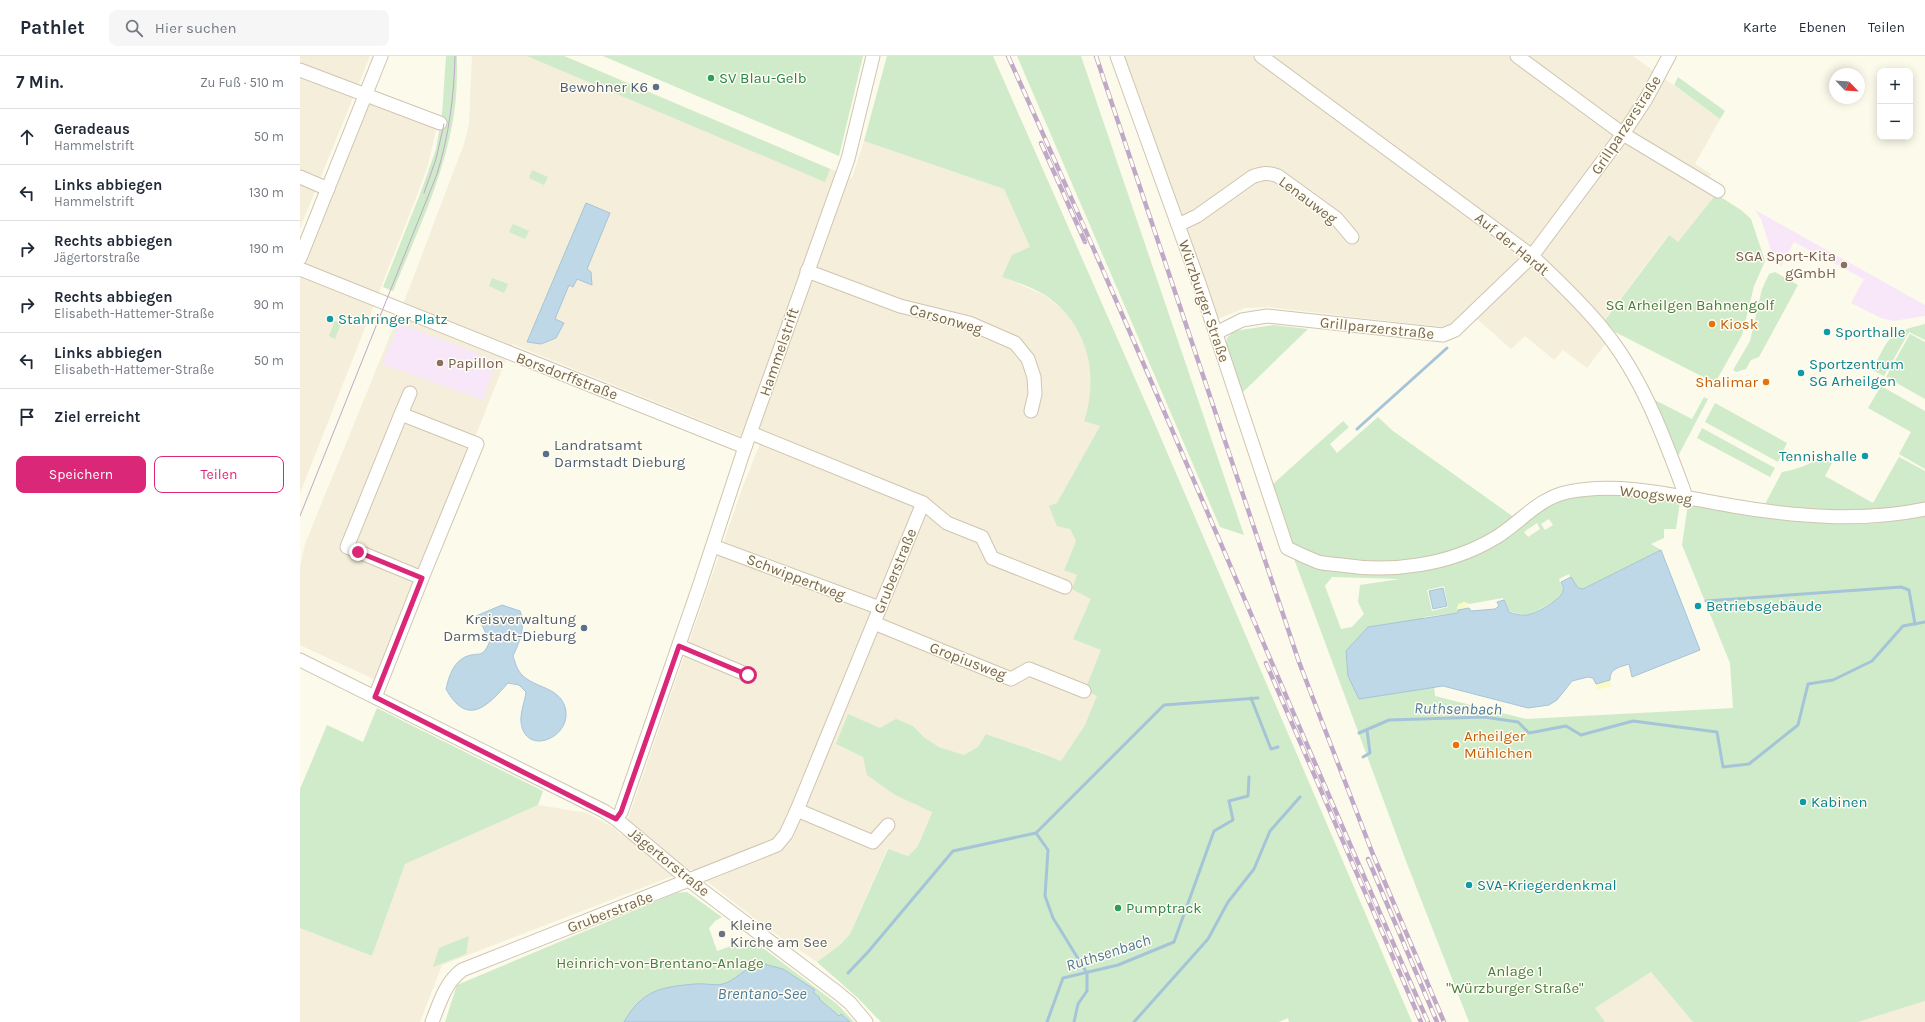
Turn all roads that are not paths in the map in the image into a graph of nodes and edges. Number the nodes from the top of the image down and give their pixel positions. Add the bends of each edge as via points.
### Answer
1 (381, 56) edge
2 (873, 56) edge
3 (1117, 56) edge
4 (1261, 56) edge
5 (1517, 56) edge
6 (1669, 56) edge
7 (300, 70) edge
8 (365, 95) junction
9 (440, 123) dead end
10 (1623, 134) junction
11 (300, 177) edge
12 (328, 189) junction
13 (1718, 191) dead end
14 (1178, 225) junction
15 (1352, 237) dead end
16 (1532, 256) junction
17 (300, 258) edge
18 (300, 269) edge
19 (807, 271) junction
20 (1216, 333) junction
21 (410, 393) dead end
22 (1031, 411) dead end
23 (401, 414) junction
24 (751, 433) junction
25 (745, 447) junction
26 (1685, 498) junction
27 (923, 503) junction
28 (1925, 508) edge
29 (713, 546) junction
30 (1287, 548) joint
31 (422, 578) junction
32 (1065, 587) dead end
33 (880, 608) junction
34 (874, 623) junction
35 (679, 646) junction
36 (300, 660) edge
37 (748, 675) dead end
38 (1084, 691) dead end
39 (375, 697) junction
40 (797, 810) junction
41 (616, 819) junction
42 (888, 825) dead end
43 (690, 881) junction
44 (432, 1022) edge
45 (866, 1022) edge

1 - 8 street
2 - 19 street, Hammelstrift via 848,159
3 - 14 street, Würzburger Straße
4 - 16 street, Auf der Hardt
5 - 10 street
6 - 10 street, Grillparzerstraße via 1646,99
7 - 8 street
8 - 9 street
8 - 12 street
10 - 13 street
10 - 16 street, Grillparzerstraße
11 - 12 street
12 - 17 street
14 - 15 street, Lenauweg via 1198,216 1252,177 1270,172 1336,218
14 - 20 street, Würzburger Straße
16 - 20 street, Grillparzerstraße via 1455,330 1443,335 1266,316 1242,320
16 - 26 street, Auf der Hardt via 1591,316 1627,364 1664,437
18 - 25 street, Borsdorffstraße
19 - 22 street, Carsonweg via 900,306 969,323 1015,343 1028,360 1034,377 1035,394
19 - 24 street, Hammelstrift
20 - 30 street, Würzburger Straße
21 - 23 street
23 - 31 street via 347,547
23 - 31 street via 477,444
24 - 25 street, Hammelstrift
24 - 27 street
25 - 29 street, Hammelstrift
26 - 28 street, Woogsweg via 1818,517 1856,518
26 - 30 street, Woogsweg via 1629,489 1567,492 1551,498 1496,538 1467,552 1435,562 1402,568 1361,569 1319,562
27 - 32 street via 947,523 982,537 992,558
27 - 33 street, Gruberstraße
29 - 33 street, Schwippertweg
29 - 35 street, Hammelstrift
31 - 39 street
33 - 34 street, Gruberstraße
34 - 38 street, Gropiusweg via 1011,679 1029,669
34 - 40 street, Gruberstraße
35 - 37 street
35 - 41 street, Hammelstrift via 626,798
36 - 39 street, Jägertorstraße
39 - 41 street, Jägertorstraße
40 - 42 street via 873,842
40 - 43 street, Gruberstraße via 786,834 777,845
41 - 43 street, Jägertorstraße
43 - 44 street, Gruberstraße via 462,970 452,977 444,990
43 - 45 street, Jägertorstraße via 820,978 850,1003

